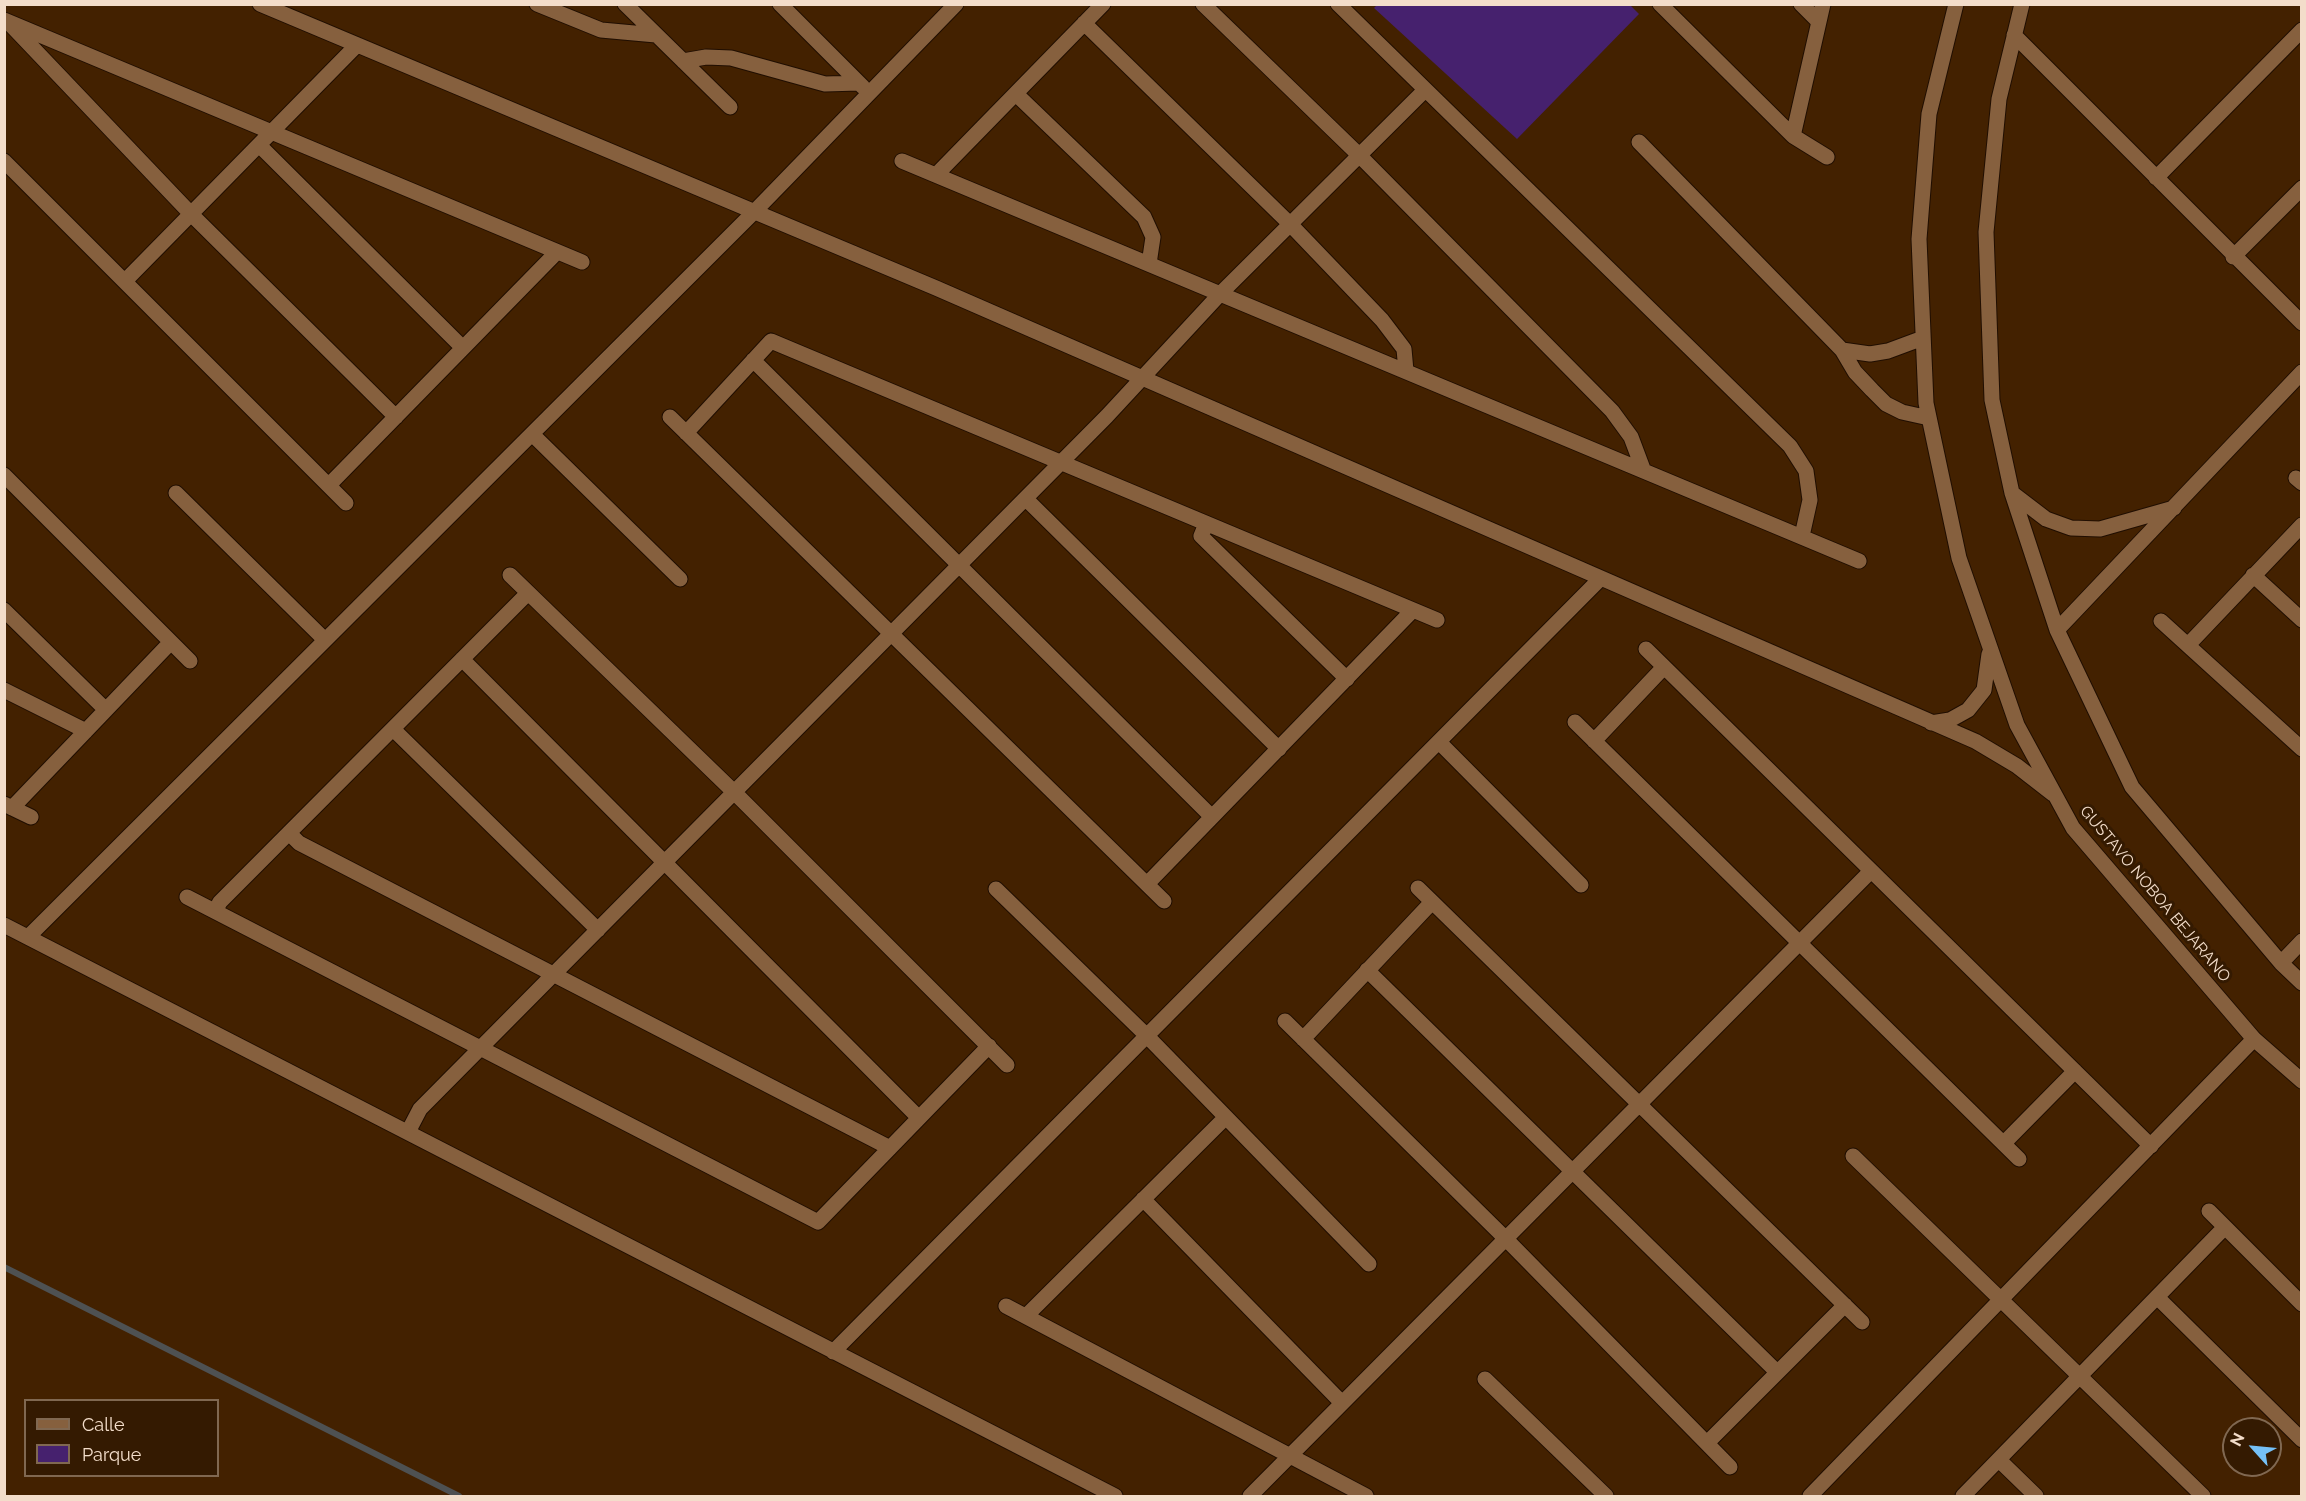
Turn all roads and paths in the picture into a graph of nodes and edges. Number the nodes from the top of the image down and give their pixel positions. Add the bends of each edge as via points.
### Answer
1 (260, 4) edge
2 (537, 4) edge
3 (625, 4) edge
4 (780, 4) edge
5 (956, 4) edge
6 (1102, 4) edge
7 (1203, 4) edge
8 (1338, 4) edge
9 (1660, 4) edge
10 (1801, 4) edge
11 (1823, 4) edge
12 (1956, 4) edge
13 (2022, 4) edge
14 (6, 21) edge
15 (1819, 22) junction
16 (1084, 23) junction
17 (2301, 30) edge
18 (656, 35) junction
19 (2014, 35) junction
20 (357, 45) junction
21 (683, 61) junction
22 (865, 88) junction
23 (1425, 90) junction
24 (1016, 94) junction
25 (730, 107) dead end
26 (272, 132) junction
27 (1793, 136) junction
28 (1639, 142) dead end
29 (259, 145) junction
30 (1359, 155) junction
31 (1827, 157) dead end
32 (4, 161) edge
33 (902, 161) dead end
34 (936, 175) junction
35 (2156, 178) junction
36 (2301, 188) edge
37 (754, 212) junction
38 (190, 214) junction
39 (1290, 224) junction
40 (557, 252) junction
41 (2234, 257) junction
42 (582, 262) dead end
43 (1149, 264) junction
44 (125, 281) junction
45 (1220, 294) junction
46 (2301, 323) edge
47 (1923, 338) junction
48 (463, 348) junction
49 (1842, 350) junction
50 (753, 360) junction
51 (1406, 371) junction
52 (2301, 372) edge
53 (1142, 377) junction
54 (396, 417) junction
55 (670, 417) dead end
56 (1929, 418) junction
57 (686, 433) junction
58 (532, 434) junction
59 (1061, 464) junction
60 (1642, 469) junction
61 (4, 475) edge
62 (329, 485) junction
63 (176, 493) dead end
64 (2012, 493) junction
65 (1026, 499) junction
66 (346, 502) dead end
67 (2174, 508) junction
68 (1206, 524) junction
69 (2301, 525) edge
70 (1802, 536) junction
71 (1859, 561) dead end
72 (960, 565) junction
73 (510, 575) dead end
74 (2253, 575) junction
75 (680, 579) dead end
76 (1600, 579) junction
77 (528, 592) junction
78 (4, 610) edge
79 (1413, 610) junction
80 (2301, 620) edge
81 (1437, 621) dead end
82 (2161, 621) dead end
83 (2057, 630) junction
84 (892, 634) junction
85 (326, 640) junction
86 (170, 643) junction
87 (2188, 645) junction
88 (1646, 649) dead end
89 (1989, 650) junction
90 (462, 659) junction
91 (190, 661) dead end
92 (1664, 667) junction
93 (1347, 679) junction
94 (4, 690) edge
95 (106, 710) junction
96 (1575, 722) dead end
97 (1931, 723) junction
98 (393, 729) junction
99 (86, 730) junction
100 (1594, 741) junction
101 (1439, 742) junction
102 (1279, 749) junction
103 (2301, 749) edge
104 (735, 793) junction
105 (2052, 794) junction
106 (8, 806) edge
107 (31, 817) dead end
108 (1212, 817) junction
109 (289, 833) junction
110 (667, 861) junction
111 (1871, 871) junction
112 (1147, 884) junction
113 (1581, 885) dead end
114 (1418, 888) dead end
115 (996, 889) dead end
116 (187, 897) dead end
117 (1164, 901) dead end
118 (1432, 902) junction
119 (215, 911) junction
120 (4, 926) edge
121 (598, 930) junction
122 (28, 937) junction
123 (2301, 941) edge
124 (1800, 943) junction
125 (2281, 963) junction
126 (1367, 970) junction
127 (554, 975) junction
128 (2301, 983) edge
129 (1285, 1021) dead end
130 (1146, 1035) junction
131 (1303, 1039) junction
132 (2254, 1039) junction
133 (989, 1046) junction
134 (480, 1049) junction
135 (1007, 1065) dead end
136 (2075, 1071) junction
137 (2301, 1081) edge
138 (1638, 1103) junction
139 (1226, 1117) junction
140 (919, 1118) junction
141 (408, 1132) junction
142 (2004, 1143) junction
143 (2151, 1146) junction
144 (890, 1148) junction
145 (1853, 1156) dead end
146 (2019, 1159) dead end
147 (1571, 1171) junction
148 (1143, 1199) junction
149 (2209, 1211) dead end
150 (2226, 1227) junction
151 (1505, 1238) junction
152 (1369, 1264) dead end
153 (2157, 1297) junction
154 (2001, 1300) junction
155 (2301, 1304) edge
156 (1845, 1305) junction
157 (1006, 1306) dead end
158 (1026, 1316) junction
159 (1862, 1322) dead end
160 (833, 1352) junction
161 (1777, 1372) junction
162 (2079, 1376) junction
163 (1485, 1379) dead end
164 (1342, 1403) junction
165 (2301, 1440) edge
166 (1707, 1443) junction
167 (1289, 1457) junction
168 (1999, 1460) junction
169 (1730, 1467) dead end
170 (1115, 1497) edge
171 (1250, 1497) edge
172 (1366, 1497) edge
173 (1606, 1497) edge
174 (1810, 1497) edge
175 (1963, 1497) edge
176 (2036, 1497) edge
177 (2203, 1497) edge

1 - 20 street
2 - 18 street via 601,30
3 - 18 street
4 - 22 street
5 - 22 street
6 - 16 street
7 - 30 street
8 - 23 street
9 - 27 street
10 - 15 street
11 - 15 street
12 - 47 street, GUSTAVO NOBOA BEJARANO via 1929,114 1919,238
13 - 19 street
14 - 26 street
14 - 38 street
15 - 27 street
16 - 24 street
16 - 39 street
17 - 35 street
18 - 21 street
19 - 35 street
19 - 64 street via 1999,99 1986,232 1992,400
20 - 26 street
20 - 37 street
21 - 22 street via 731,58 825,84
21 - 25 street
22 - 37 street
23 - 30 street
23 - 70 street via 1790,446 1806,471 1810,500
24 - 34 street
24 - 43 street via 1144,217 1153,237
26 - 29 street
26 - 40 street
27 - 31 street
28 - 49 street
29 - 38 street
29 - 48 street
30 - 39 street
30 - 60 street via 1612,411 1631,437
32 - 44 street
33 - 34 street
34 - 43 street
35 - 41 street
36 - 41 street
37 - 53 street
37 - 58 street
38 - 44 street
38 - 54 street
39 - 45 street
39 - 51 street via 1382,320 1404,349
40 - 42 street
40 - 48 street
41 - 46 street
43 - 45 street
44 - 62 street
45 - 51 street
45 - 53 street
47 - 49 street via 1870,354
47 - 56 street, GUSTAVO NOBOA BEJARANO
48 - 54 street
49 - 56 street via 1855,372 1887,404
50 - 57 street
50 - 59 street via 771,341
50 - 72 street
51 - 60 street
52 - 67 street
53 - 59 street
53 - 76 street
54 - 62 street
55 - 57 street
56 - 89 street, GUSTAVO NOBOA BEJARANO via 1959,558
57 - 84 street
58 - 75 street
58 - 85 street
59 - 65 street
59 - 68 street
60 - 70 street
61 - 86 street
62 - 66 street
63 - 85 street
64 - 67 street via 2046,519 2071,528 2100,529
64 - 83 street
65 - 72 street
65 - 102 street
67 - 83 street
68 - 79 street
68 - 93 street via 1201,536
69 - 74 street
70 - 71 street
72 - 84 street
72 - 108 street
73 - 77 street
74 - 80 street
74 - 87 street
76 - 97 street
76 - 101 street
77 - 90 street
77 - 104 street
78 - 95 street
79 - 81 street
79 - 93 street
82 - 87 street
83 - 125 street via 2132,787
84 - 104 street
84 - 112 street
85 - 122 street
86 - 91 street
86 - 95 street
87 - 103 street
88 - 92 street
89 - 97 street via 1984,690 1968,710 1950,720
89 - 105 street, GUSTAVO NOBOA BEJARANO via 2017,725
90 - 98 street
90 - 110 street
92 - 100 street
92 - 111 street
93 - 102 street
94 - 99 street
95 - 99 street
96 - 100 street
97 - 105 street via 1992,751
98 - 109 street
98 - 121 street
99 - 106 street
100 - 124 street
101 - 113 street
101 - 130 street
102 - 108 street
104 - 110 street
104 - 133 street
105 - 132 street, GUSTAVO NOBOA BEJARANO via 2073,828
106 - 107 street
108 - 112 street
109 - 119 street
109 - 127 street via 299,843
110 - 121 street
110 - 140 street
111 - 124 street
111 - 136 street
112 - 117 street
114 - 118 street
115 - 130 street
116 - 119 street
118 - 126 street
118 - 138 street
119 - 134 street
120 - 122 street
121 - 127 street
122 - 141 street
123 - 125 street
124 - 138 street
124 - 142 street
125 - 128 street
126 - 131 street
126 - 147 street
127 - 134 street
127 - 144 street
129 - 131 street
130 - 139 street
130 - 160 street
131 - 151 street
132 - 137 street, GUSTAVO NOBOA BEJARANO
132 - 143 street
133 - 135 street
133 - 140 street
134 - 141 street via 420,1109
134 - 144 street via 818,1222
136 - 142 street
136 - 143 street
138 - 147 street
138 - 156 street
139 - 148 street
139 - 152 street
140 - 144 street
141 - 160 street
142 - 146 street
143 - 154 street
145 - 154 street
147 - 151 street
147 - 161 street
148 - 158 street
148 - 164 street
149 - 150 street
150 - 153 street
150 - 155 street
151 - 164 street
151 - 166 street
153 - 162 street
153 - 165 street
154 - 162 street
154 - 174 street
156 - 159 street
156 - 161 street
157 - 158 street
158 - 167 street
160 - 170 street
161 - 166 street
162 - 168 street
162 - 177 street
163 - 173 street
164 - 167 street
166 - 169 street
167 - 171 street
167 - 172 street
168 - 175 street
168 - 176 street

